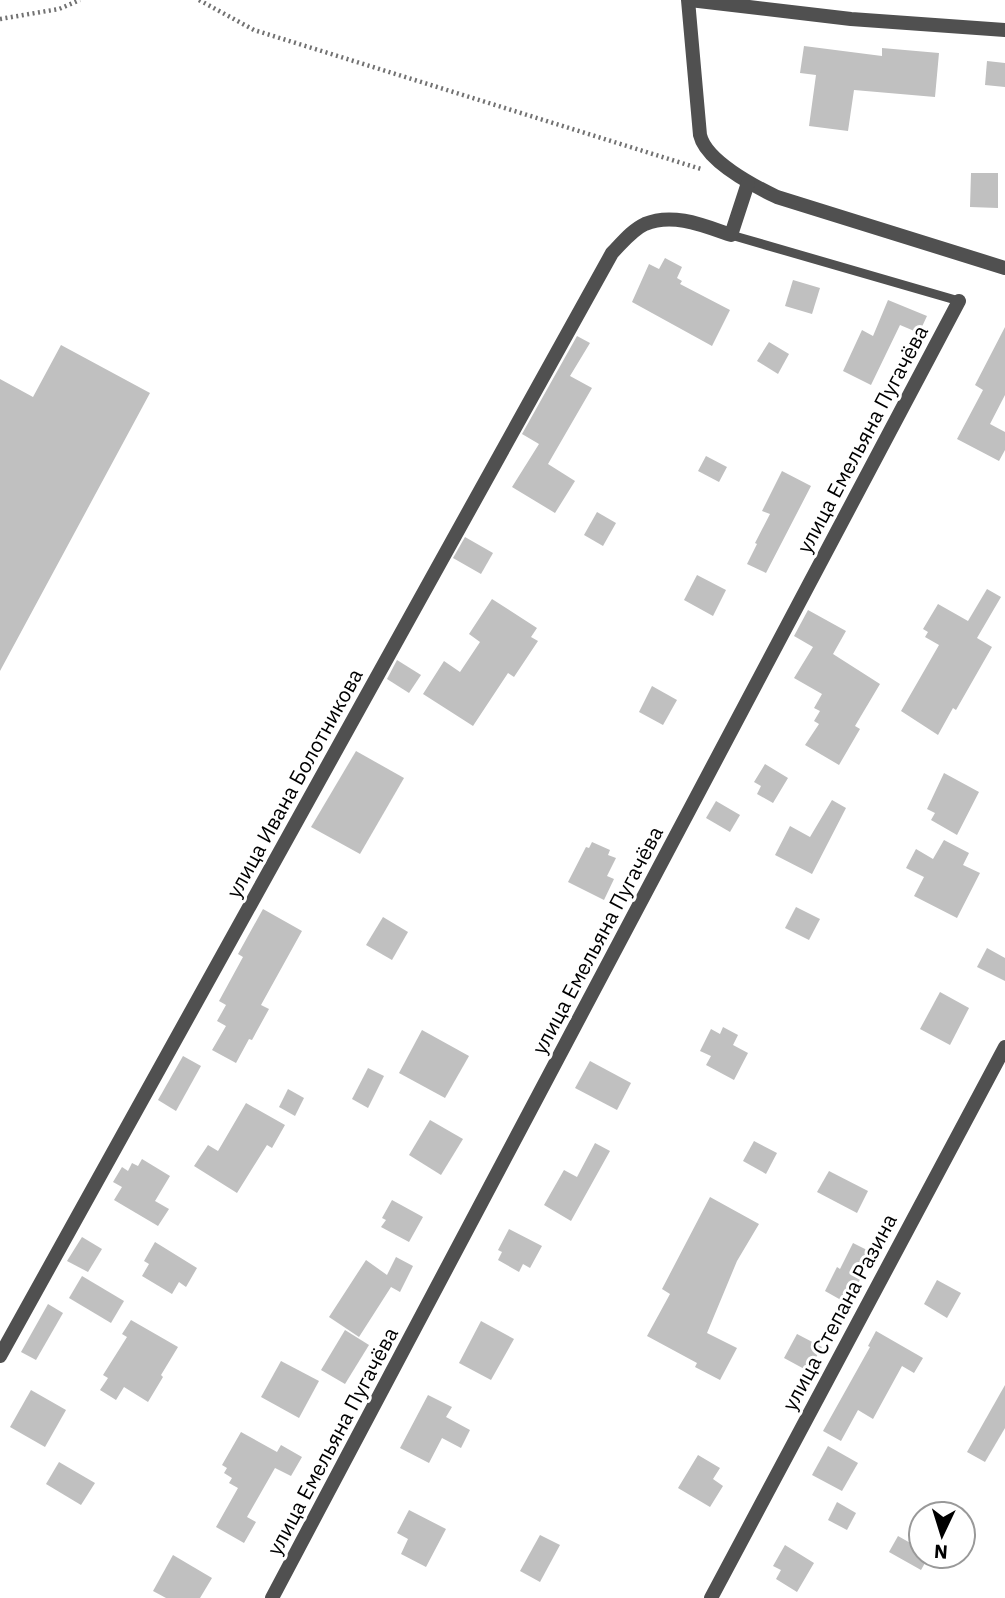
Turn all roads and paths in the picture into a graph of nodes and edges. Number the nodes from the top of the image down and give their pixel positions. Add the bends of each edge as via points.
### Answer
1 (80, 0) edge
2 (200, 0) edge
3 (689, 0) edge
4 (0, 19) edge
5 (1005, 30) edge
6 (709, 171) dead end
7 (748, 183) junction
8 (731, 235) junction
9 (1005, 268) edge
10 (959, 301) joint
11 (1005, 1046) edge
12 (0, 1356) edge
13 (272, 1598) edge
14 (711, 1598) edge

1 - 4 path via 60,9
2 - 6 path via 254,30
3 - 5 street via 850,19
3 - 7 street via 702,142
7 - 8 street
7 - 9 street via 777,197
8 - 10 lane
8 - 12 street, улица Ивана Болотникова via 677,219 646,223 612,253
10 - 13 street, улица Емельяна Пугачёва
11 - 14 street, улица Степана Разина

